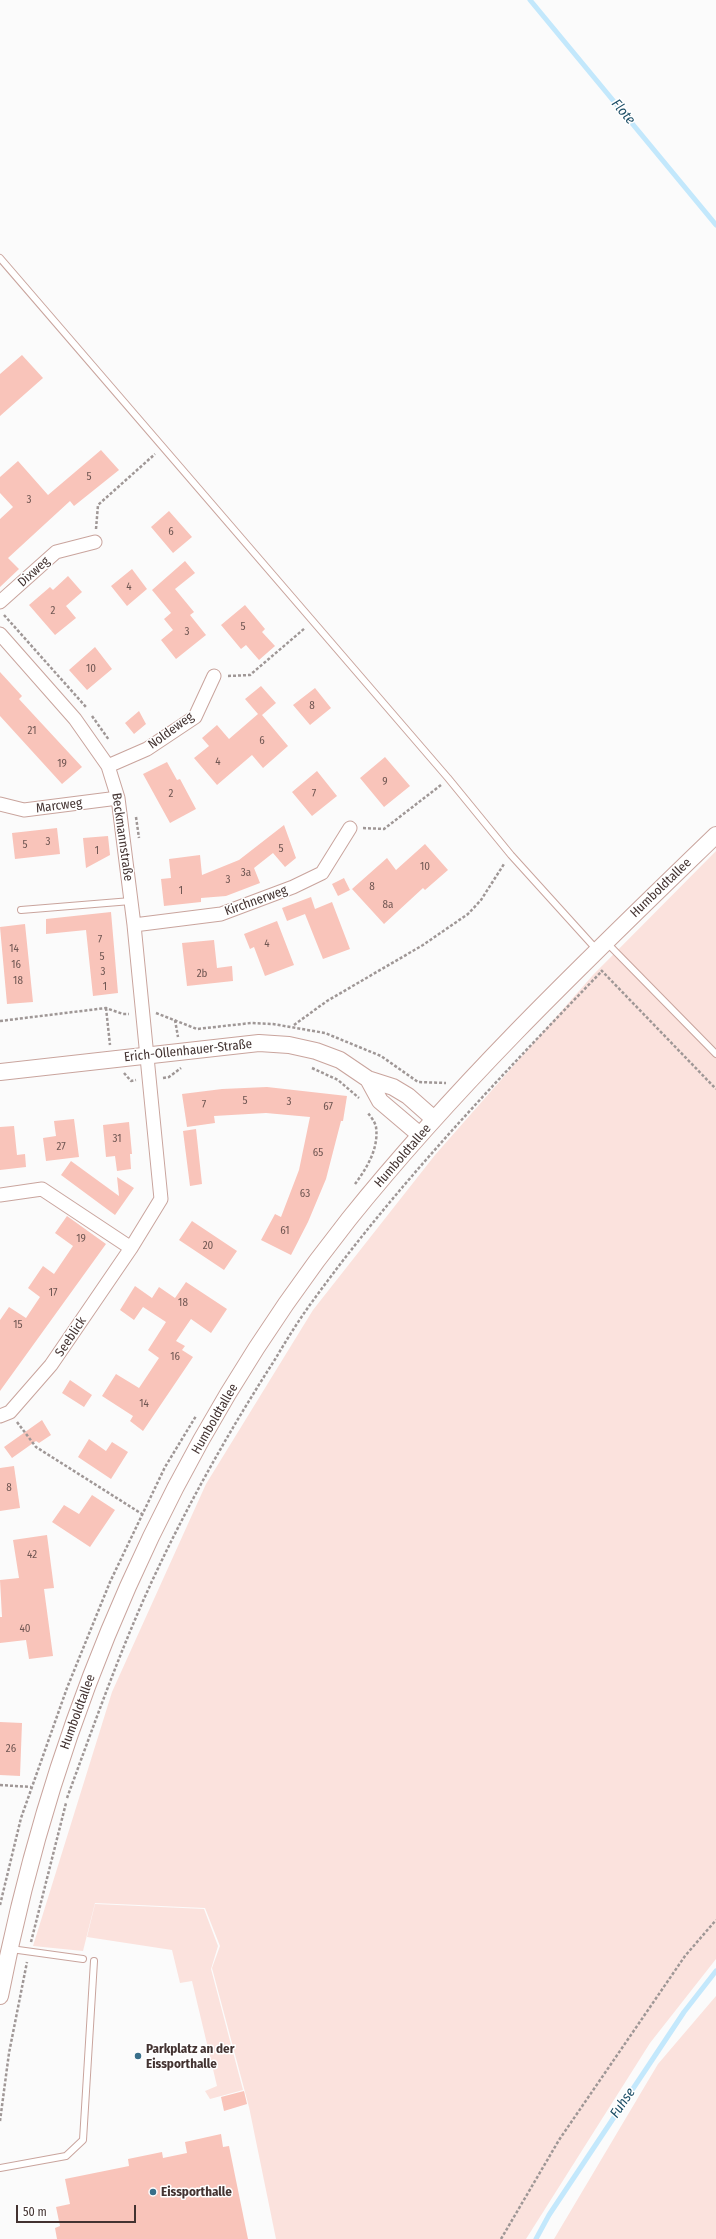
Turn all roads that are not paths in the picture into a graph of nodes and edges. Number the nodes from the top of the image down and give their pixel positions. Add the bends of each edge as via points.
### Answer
1 (0, 258) edge
2 (95, 542) road end
3 (0, 602) edge
4 (0, 634) edge
5 (214, 676) road end
6 (108, 766) junction
7 (118, 798) junction
8 (0, 804) edge
9 (350, 828) road end
10 (716, 835) edge
11 (131, 901) junction
12 (21, 910) dead end
13 (134, 925) junction
14 (601, 946) junction
15 (716, 1054) edge
16 (148, 1055) junction
17 (0, 1072) edge
18 (368, 1079) junction
19 (434, 1119) junction
20 (420, 1135) junction
21 (0, 1195) edge
22 (131, 1248) junction
23 (5, 1414) edge
24 (9, 1949) junction
25 (84, 1959) dead end
26 (94, 1961) dead end
27 (0, 1996) edge
28 (0, 2168) edge

1 - 14 lane via 313,620 511,855
2 - 3 street, Dixweg via 56,552
4 - 6 street, Beckmannstraße via 75,719
5 - 6 street, Noldeweg via 195,717 147,749
6 - 7 street, Beckmannstraße
7 - 8 street, Marcweg via 24,810
7 - 11 street, Beckmannstraße
9 - 13 street, Kirchnerweg via 322,873 293,887 221,914
10 - 14 street, Humboldtallee
11 - 12 lane
11 - 13 street, Beckmannstraße
13 - 16 street, Beckmannstraße
14 - 15 lane
14 - 19 street, Humboldtallee
16 - 17 street, Erich-Ollenhauer-Straße
16 - 18 street, Erich-Ollenhauer-Straße via 259,1044 288,1045 340,1060
16 - 22 street, Seeblick via 161,1199
18 - 19 street, Erich-Ollenhauer-Straße via 393,1087 408,1096
18 - 20 street, Erich-Ollenhauer-Straße via 380,1101
19 - 20 street, Humboldtallee
20 - 24 street, Humboldtallee via 347,1222 297,1289 241,1375 186,1468 157,1524 90,1676 50,1791
21 - 22 street via 42,1189
22 - 23 street, Seeblick via 51,1365
24 - 25 lane
24 - 27 street, Humboldtallee
26 - 28 lane via 83,2140 66,2156

